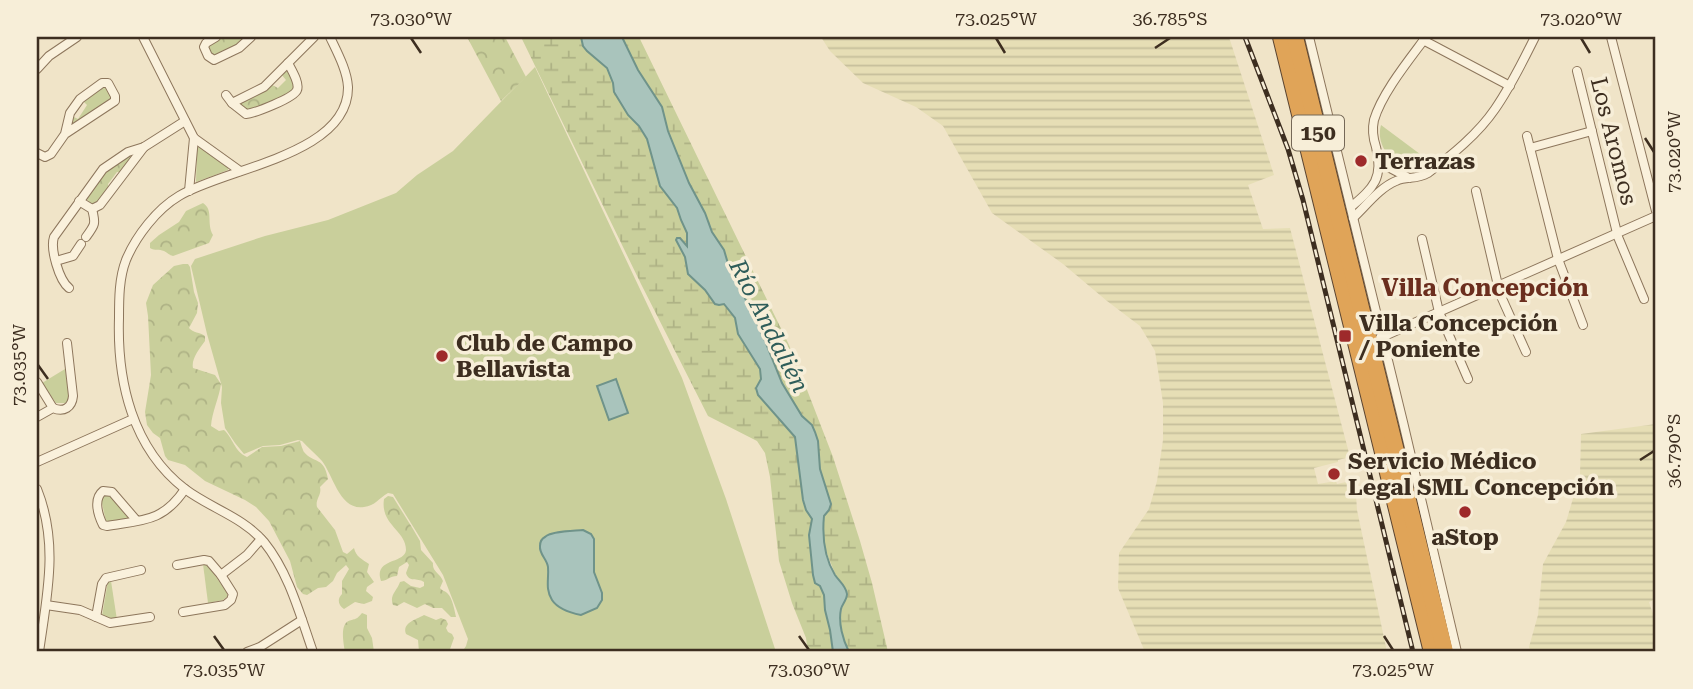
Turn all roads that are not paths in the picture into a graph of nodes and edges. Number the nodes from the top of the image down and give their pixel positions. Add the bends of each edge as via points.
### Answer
1 (77, 37) edge
2 (143, 37) edge
3 (216, 37) edge
4 (251, 37) edge
5 (314, 37) edge
6 (330, 37) edge
7 (1281, 37) edge
8 (1294, 37) edge
9 (1309, 37) edge
10 (1535, 37) edge
11 (1611, 37) edge
12 (1424, 38) edge
13 (288, 63) junction
14 (37, 69) edge
15 (1577, 72) dead end
16 (1510, 86) junction
17 (226, 95) dead end
18 (232, 103) junction
19 (185, 121) junction
20 (1592, 131) junction
21 (65, 134) junction
22 (1527, 136) dead end
23 (194, 138) junction
24 (144, 147) junction
25 (1530, 148) junction
26 (37, 153) edge
27 (1378, 156) junction
28 (240, 171) junction
29 (1652, 175) edge
30 (1409, 178) junction
31 (189, 191) junction
32 (1476, 191) dead end
33 (79, 201) junction
34 (92, 209) junction
35 (1656, 214) edge
36 (1348, 218) junction
37 (1618, 233) junction
38 (1422, 239) dead end
39 (1558, 259) junction
40 (56, 261) junction
41 (1498, 286) junction
42 (69, 288) dead end
43 (1644, 299) dead end
44 (1439, 312) junction
45 (1583, 325) dead end
46 (67, 342) dead end
47 (1370, 342) junction
48 (1526, 352) dead end
49 (1468, 379) dead end
50 (37, 382) edge
51 (53, 408) junction
52 (37, 417) edge
53 (133, 419) junction
54 (37, 462) edge
55 (1400, 465) junction
56 (1418, 484) junction
57 (37, 489) edge
58 (186, 489) junction
59 (136, 521) junction
60 (261, 539) junction
61 (1437, 563) junction
62 (177, 565) dead end
63 (141, 570) dead end
64 (221, 575) junction
65 (1431, 593) junction
66 (46, 605) junction
67 (183, 612) dead end
68 (96, 617) junction
69 (149, 618) dead end
70 (302, 620) junction
71 (39, 652) edge
72 (247, 652) edge
73 (313, 652) edge
74 (1432, 652) edge
75 (1445, 652) edge
76 (1457, 652) edge

1 - 14 street
2 - 19 street
3 - 4 street via 204,47 214,60
5 - 13 street
6 - 28 street via 347,81 346,100 338,118 302,146
7 - 47 highway, 150
8 - 36 highway, 150
9 - 36 street
10 - 16 street
11 - 29 street
12 - 16 street
12 - 27 street via 1375,118
13 - 18 street via 264,87
13 - 18 street via 297,85 294,93 248,114
15 - 20 street, Los Aromos
16 - 30 street via 1490,116 1459,148 1423,176
17 - 18 street
19 - 23 street
19 - 24 street
20 - 25 street
20 - 37 street, Los Aromos
21 - 21 street via 114,102 108,83 80,99 70,113
21 - 26 street via 49,156
22 - 25 street
23 - 28 street
23 - 31 street
24 - 33 street via 103,169
24 - 34 street via 100,205
25 - 39 street
27 - 30 street
27 - 36 street via 1376,182
28 - 31 street
29 - 35 street
30 - 36 street via 1386,187
31 - 53 street via 152,221 123,271 119,341
32 - 41 street
33 - 34 street
33 - 40 street via 53,239
34 - 40 street via 95,223 73,256
35 - 37 street
36 - 47 highway, 150
37 - 39 street
37 - 43 street, Los Aromos
38 - 44 street
39 - 41 street
39 - 45 street
40 - 42 street
41 - 44 street
41 - 48 street
44 - 47 street
44 - 49 street
46 - 51 street via 73,399 65,409
47 - 55 highway, 150
47 - 56 street
47 - 74 highway, 150
50 - 51 street
51 - 52 street
53 - 54 street
53 - 58 street via 161,466
55 - 56 highway
55 - 65 highway, 150
56 - 61 street
57 - 66 street via 50,544
58 - 59 street via 165,513
58 - 60 street via 239,520
59 - 59 street via 103,525 97,496 112,492
60 - 64 street
60 - 70 street via 283,573
61 - 65 highway
61 - 76 street
62 - 64 street via 207,560
63 - 68 street via 106,578
64 - 67 street via 232,592 230,602
65 - 75 highway, 150
66 - 68 street
66 - 71 street
68 - 69 street via 116,624
70 - 72 street
70 - 73 street

